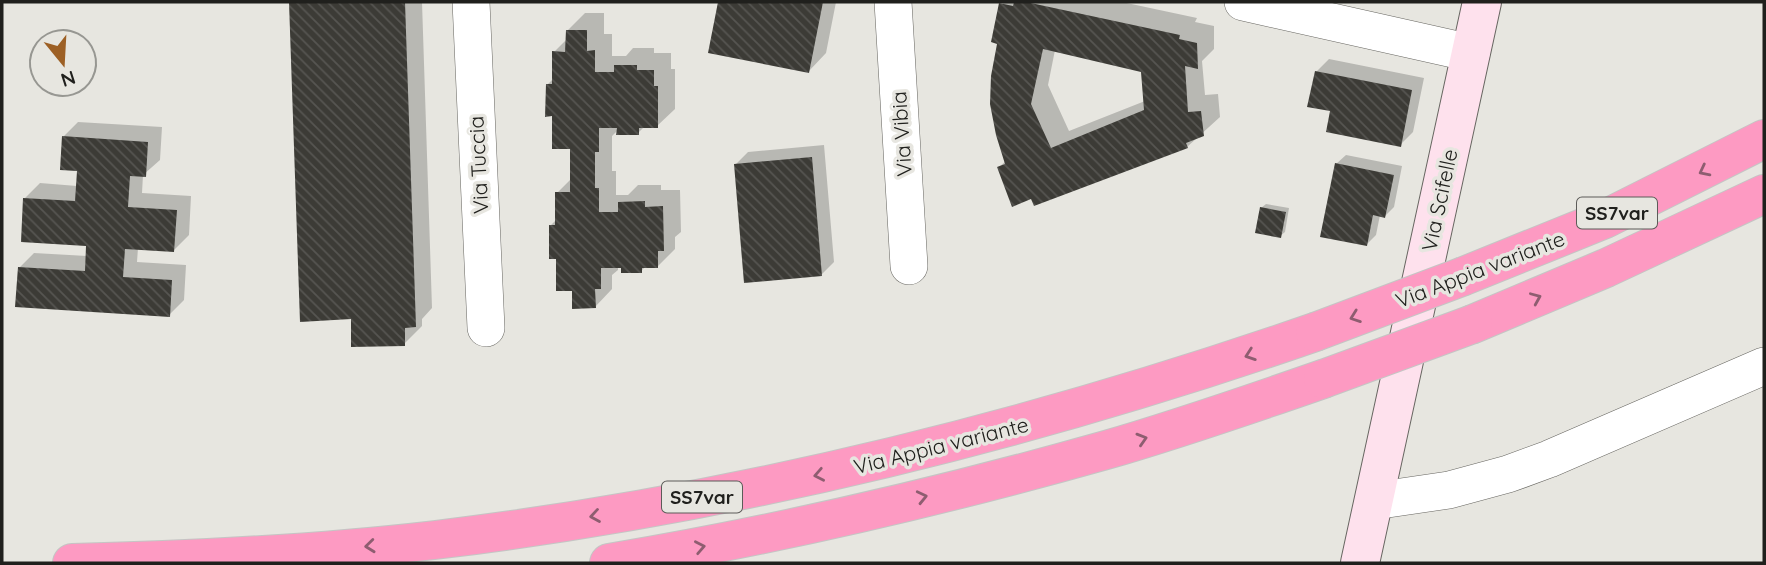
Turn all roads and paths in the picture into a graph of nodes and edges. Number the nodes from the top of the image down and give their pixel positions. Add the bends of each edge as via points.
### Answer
1 (471, 2) edge
2 (892, 2) edge
3 (1243, 2) edge
4 (1482, 2) edge
5 (1471, 53) junction
6 (1764, 139) edge
7 (1764, 194) edge
8 (909, 266) dead end
9 (485, 328) dead end
10 (1764, 366) edge
11 (1374, 501) junction
12 (72, 563) edge
13 (609, 563) edge
14 (1360, 563) edge

1 - 9 street, Via Tuccia
2 - 8 street, Via Vibia
3 - 5 street
4 - 5 street, Via Scifelle
5 - 11 street, Via Scifelle
6 -> 12 highway, Via Appia variante / SS7var, bridge via 1605,219 1464,276 1157,385 992,433 828,473 629,511 413,542 283,554
13 -> 7 highway, SS7var, bridge via 730,541 1045,466 1158,434 1473,324
10 - 11 street via 1508,474 1449,490
11 - 14 street, Via Scifelle

